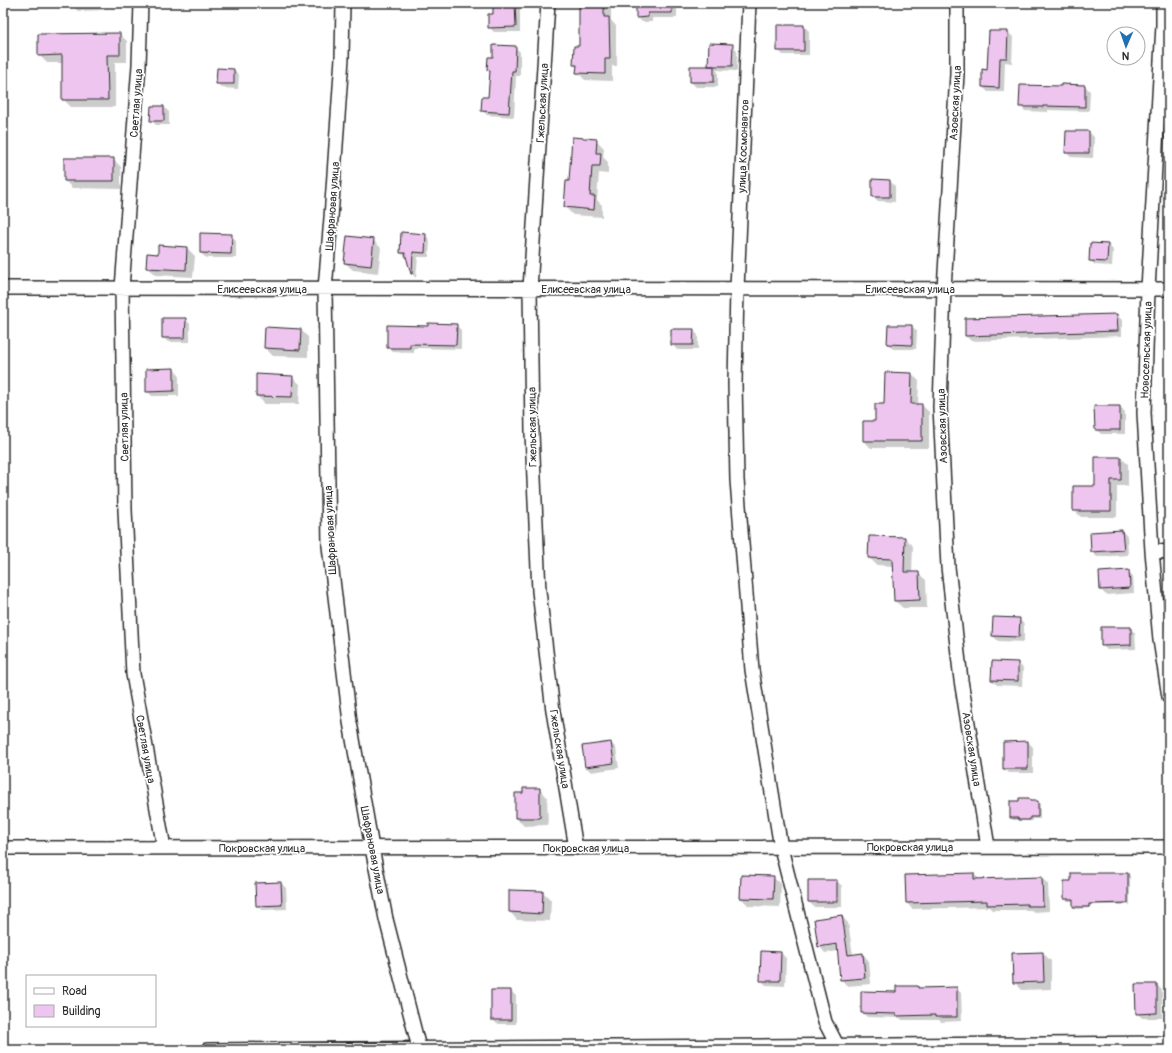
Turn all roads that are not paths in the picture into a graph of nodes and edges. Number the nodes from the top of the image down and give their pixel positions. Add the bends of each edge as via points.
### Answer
1 (141, 3) edge
2 (343, 3) edge
3 (548, 3) edge
4 (749, 3) edge
5 (957, 3) edge
6 (1163, 3) edge
7 (1166, 24) edge
8 (3, 288) edge
9 (122, 288) junction
10 (325, 289) junction
11 (530, 289) junction
12 (737, 289) junction
13 (944, 289) junction
14 (1148, 289) junction
15 (1169, 289) edge
16 (1152, 552) junction
17 (1169, 552) edge
18 (1169, 697) edge
19 (988, 847) junction
20 (1169, 847) edge
21 (3, 848) edge
22 (164, 848) junction
23 (372, 848) junction
24 (576, 848) junction
25 (781, 848) junction
26 (1169, 1043) edge
27 (836, 1045) junction
28 (419, 1048) junction
29 (207, 1050) edge

1 - 9 street, Светлая улица via 139,65
2 - 10 street, Шафрановая улица via 342,58
3 - 11 street, Гжельская улица
4 - 12 street, улица Космонавтов
5 - 13 street, Азовская улица via 957,74
6 - 7 street, Новосельская улица
7 - 14 street, Новосельская улица
8 - 9 street, Елисеевская улица
9 - 10 street, Елисеевская улица
9 - 22 street, Светлая улица via 125,510 133,674
10 - 11 street, Елисеевская улица
10 - 23 street, Шафрановая улица via 329,546 350,722
11 - 12 street, Елисеевская улица
11 - 24 street, Гжельская улица via 532,433 539,591 553,711
12 - 13 street, Елисеевская улица
12 - 25 street, улица Космонавтов via 737,480 752,670
13 - 14 street, Елисеевская улица
13 - 19 street, Азовская улица via 940,407 948,567 961,680
14 - 15 street, Елисеевская улица
14 - 16 street, Новосельская улица via 1144,413
16 - 17 street
16 - 18 street, Новосельская улица via 1160,640
19 - 20 street, Покровская улица
19 - 25 street, Покровская улица
21 - 22 street, Покровская улица
22 - 23 street, Покровская улица
23 - 24 street, Покровская улица
23 - 28 street, Шафрановая улица via 386,919
24 - 25 street, Покровская улица
25 - 27 street, улица Космонавтов via 825,1022
26 - 27 street
27 - 28 street
28 - 29 street

